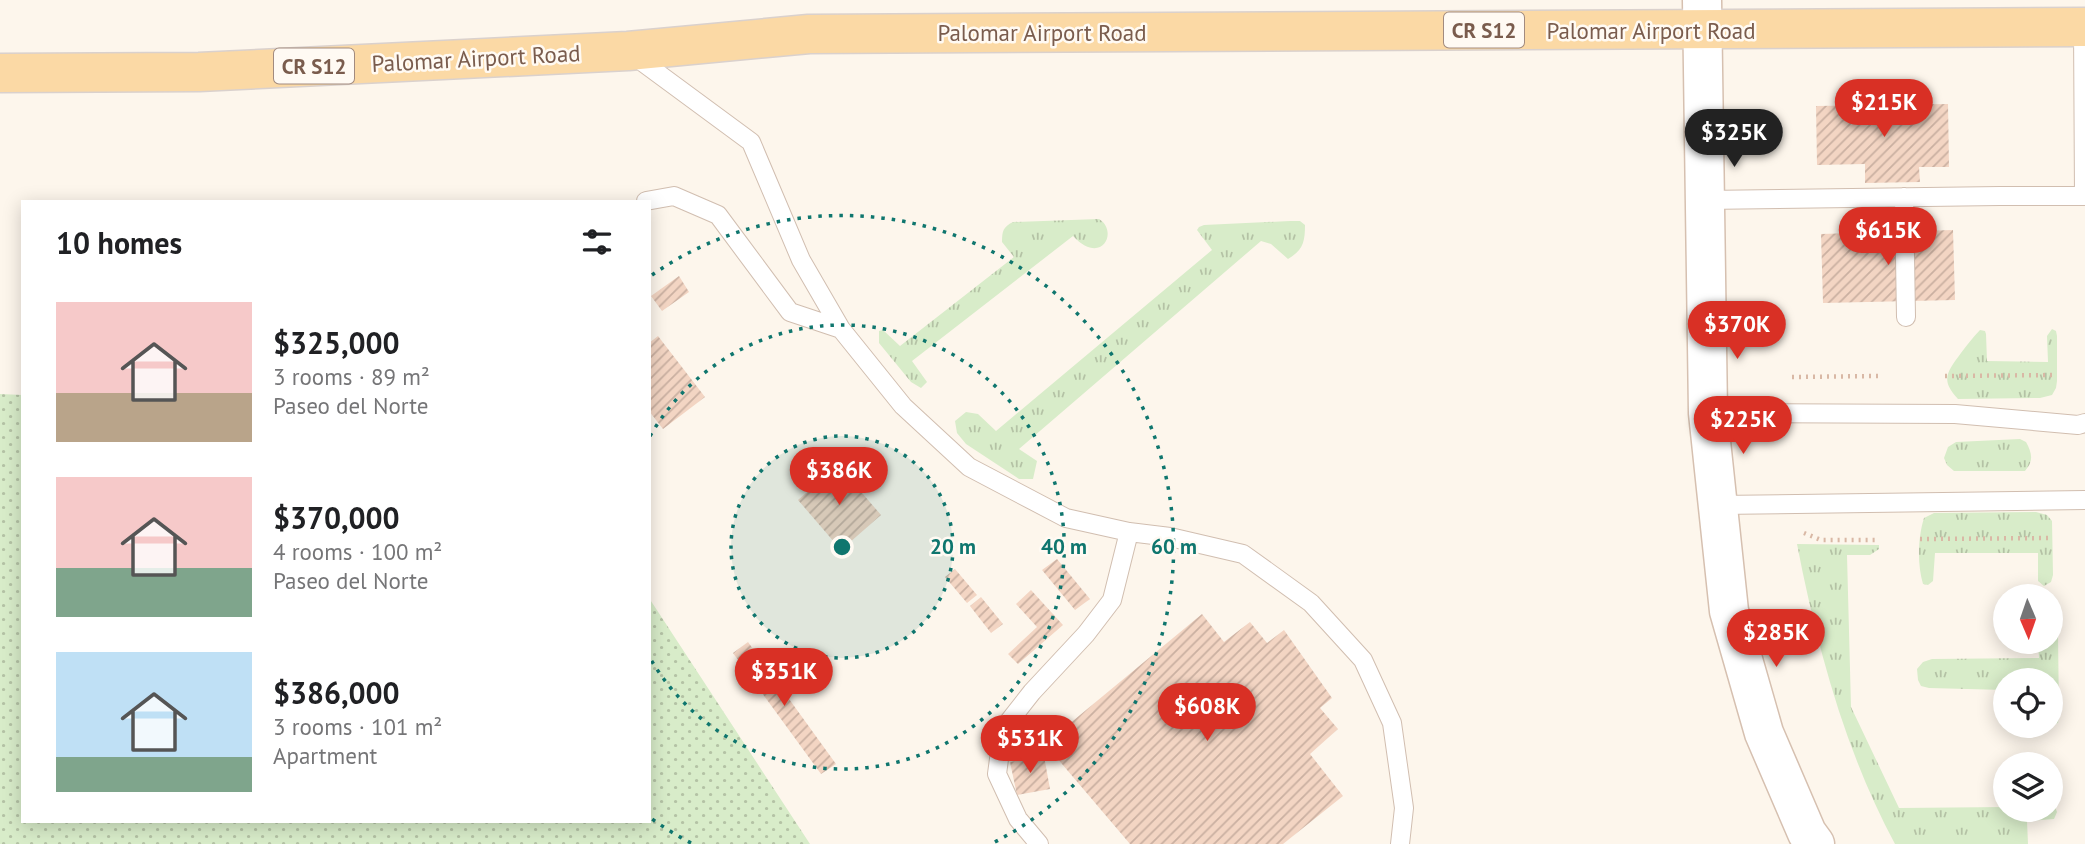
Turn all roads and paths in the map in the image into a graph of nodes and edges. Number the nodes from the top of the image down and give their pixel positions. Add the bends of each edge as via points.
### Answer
1 (1702, 15) edge
2 (2084, 27) edge
3 (628, 51) junction
4 (0, 73) edge
5 (2084, 196) edge
6 (1905, 197) junction
7 (651, 200) edge
8 (1704, 200) junction
9 (1906, 317) dead end
10 (841, 330) junction
11 (2057, 375) dead end
12 (1879, 376) dead end
13 (1945, 376) dead end
14 (1792, 377) dead end
15 (1708, 413) junction
16 (2085, 423) edge
17 (2085, 500) edge
18 (1718, 505) junction
19 (1796, 530) dead end
20 (1129, 532) junction
21 (2053, 538) dead end
22 (1879, 540) dead end
23 (1920, 540) dead end
24 (1039, 844) edge
25 (1400, 844) edge
26 (1815, 844) edge

1 - 2 main road, Palomar Airport Road / CR S12
1 - 3 main road, Palomar Airport Road / CR S12 via 809,34
1 - 8 main road
2 - 5 lane
3 - 4 main road, Palomar Airport Road / CR S12 via 199,72
3 - 10 lane via 751,142 801,260
5 - 6 lane
6 - 8 lane
6 - 9 lane
7 - 10 lane via 674,196 718,215 790,312
8 - 15 main road
10 - 20 lane via 903,406 969,467 1066,518
11 - 13 path
12 - 14 path
15 - 16 lane via 1955,414
15 - 18 main road
17 - 18 lane
18 - 26 main road via 1729,611 1739,647 1764,733
19 - 22 path via 1821,540
20 - 24 lane via 1112,600 1003,729 997,775 1018,819
20 - 25 lane via 1243,554 1311,603 1363,660 1392,723 1404,808
21 - 23 path

